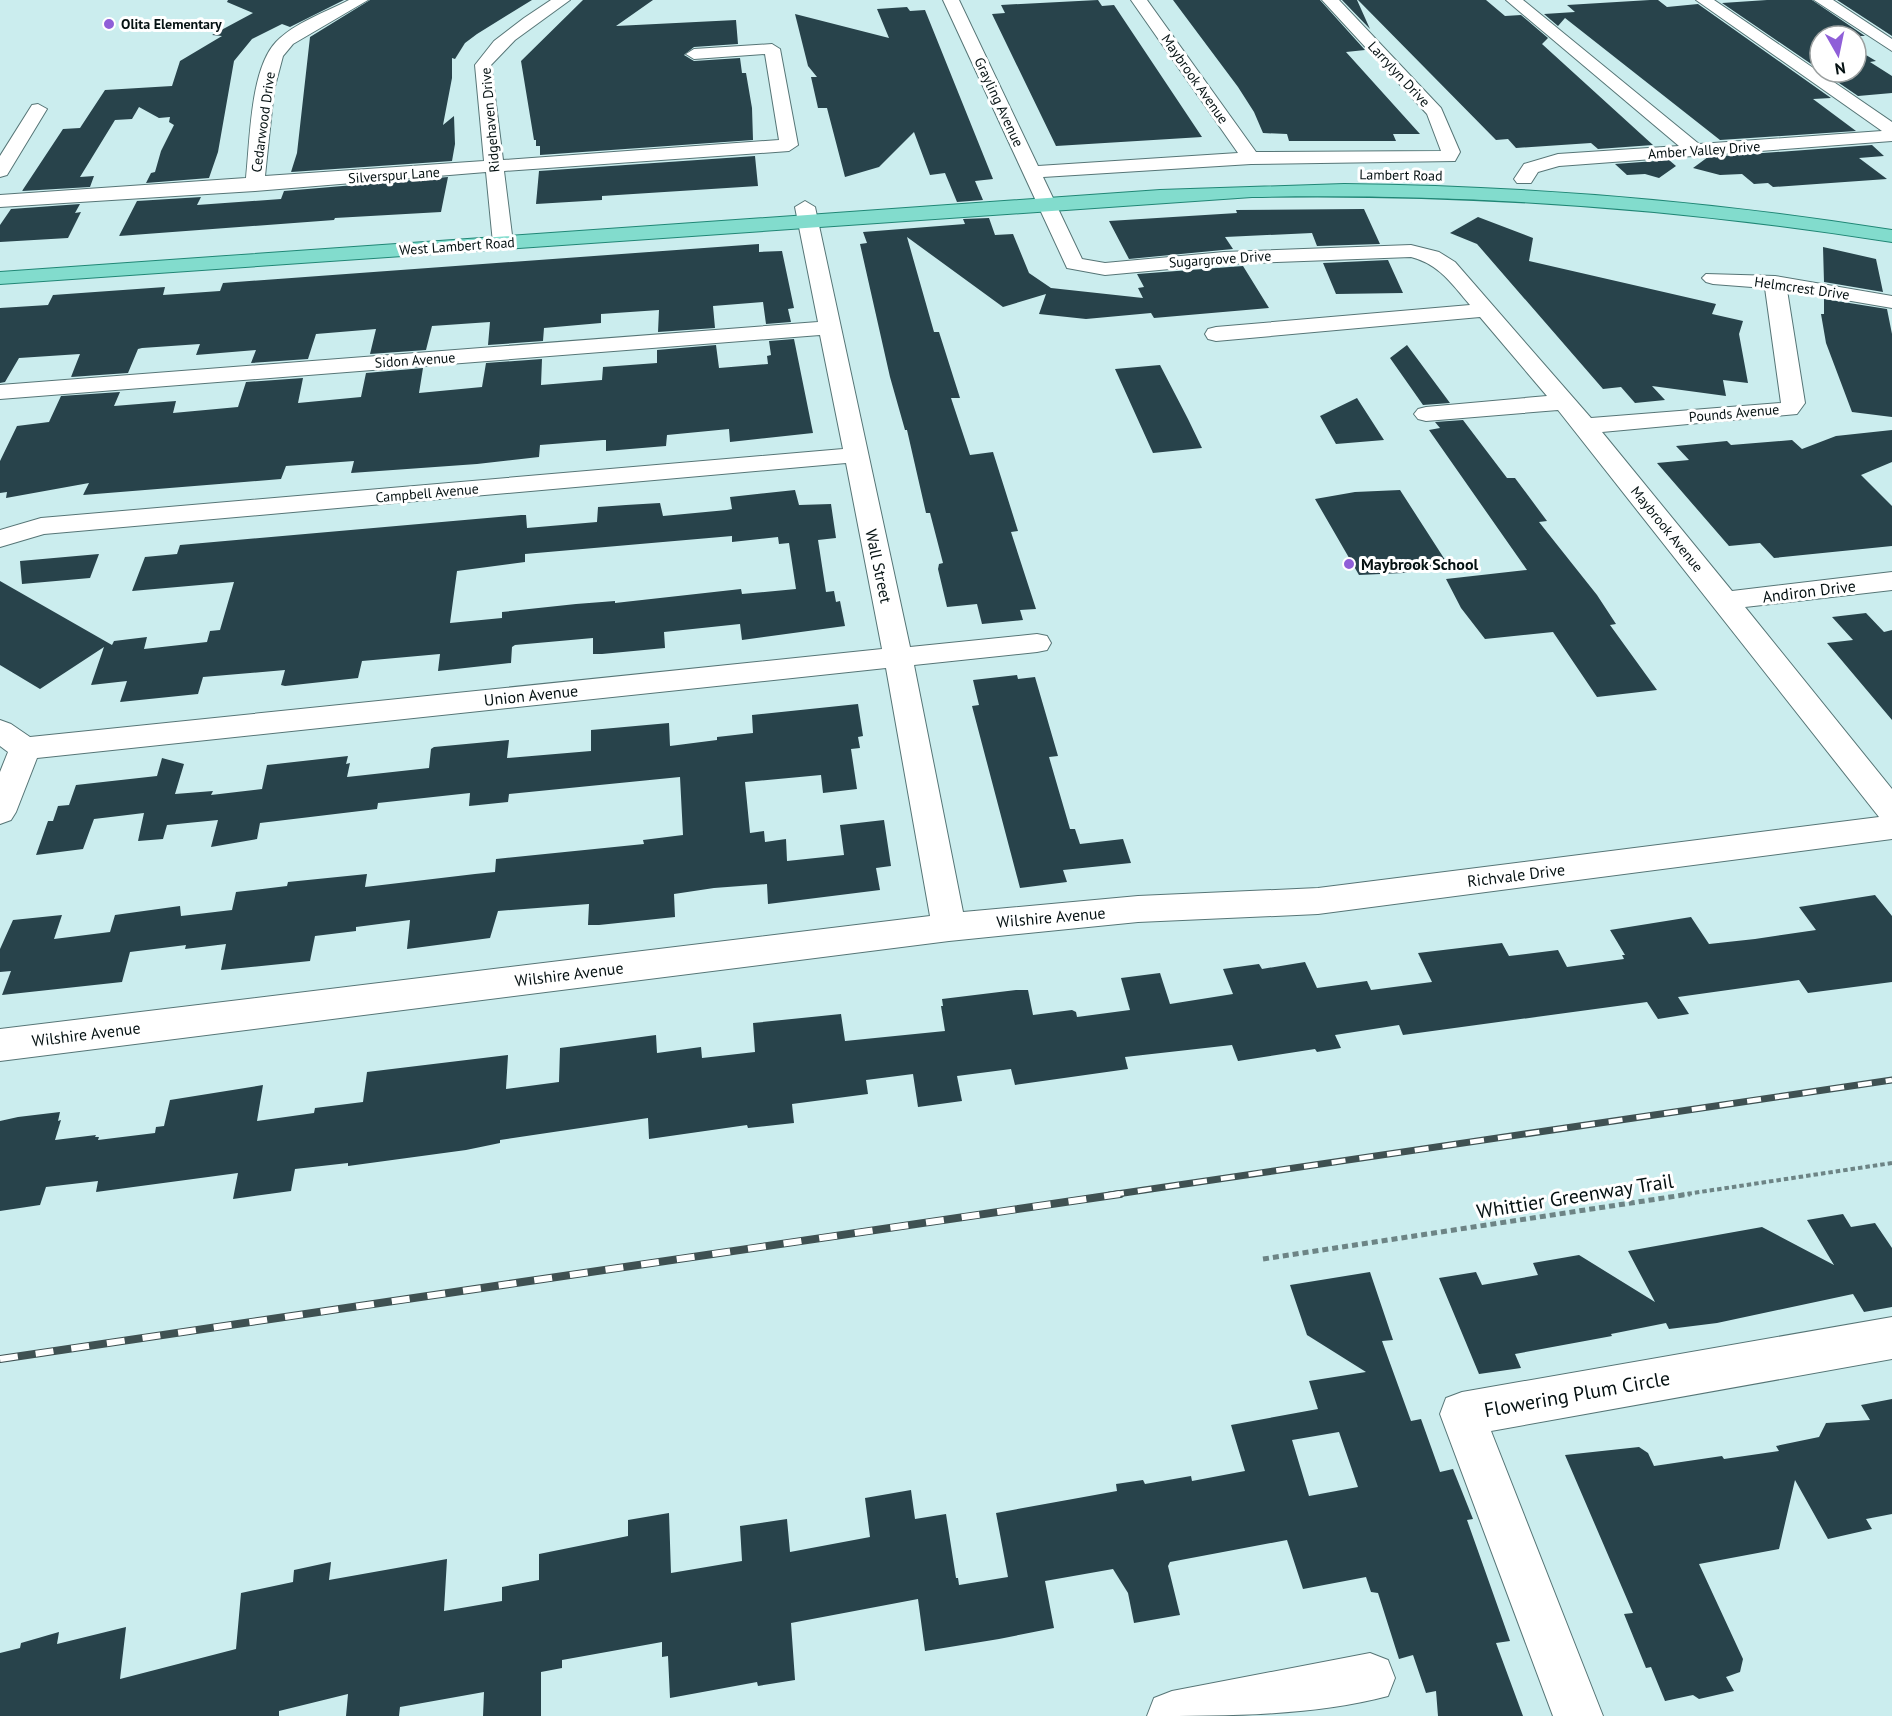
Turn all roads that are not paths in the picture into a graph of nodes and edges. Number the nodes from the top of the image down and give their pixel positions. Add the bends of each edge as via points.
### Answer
1 (360, 0) edge
2 (562, 0) edge
3 (951, 0) edge
4 (1138, 0) edge
5 (1330, 0) edge
6 (1514, 0) edge
7 (1704, 0) edge
8 (1822, 0) edge
9 (1892, 46) edge
10 (694, 54) dead end
11 (38, 109) dead end
12 (1892, 130) edge
13 (1892, 136) edge
14 (1695, 150) junction
15 (1448, 157) joint
16 (1251, 158) junction
17 (494, 167) junction
18 (0, 171) edge
19 (1524, 179) junction
20 (255, 185) junction
21 (1039, 188) junction
22 (1398, 189) junction
23 (0, 201) edge
24 (911, 206) joint
25 (807, 214) junction
26 (1892, 221) edge
27 (502, 235) junction
28 (1892, 236) edge
29 (1432, 256) joint
30 (0, 263) edge
31 (0, 278) edge
32 (1713, 278) dead end
33 (1775, 282) junction
34 (1892, 302) edge
35 (1486, 310) junction
36 (829, 328) junction
37 (1216, 334) dead end
38 (0, 392) edge
39 (1565, 402) junction
40 (1426, 414) dead end
41 (1586, 426) junction
42 (855, 455) junction
43 (0, 539) edge
44 (1892, 581) edge
45 (1725, 601) junction
46 (1037, 643) dead end
47 (898, 656) junction
48 (12, 739) edge
49 (1892, 811) edge
50 (0, 812) edge
51 (1892, 827) edge
52 (1138, 909) joint
53 (950, 927) junction
54 (0, 1045) edge
55 (1892, 1338) edge
56 (1370, 1678) dead end
57 (1172, 1716) edge
58 (1578, 1716) edge

1 - 20 street, Cedarwood Drive via 282,45 273,58
2 - 17 street, Ridgehaven Drive via 508,35 483,65
3 - 21 street, Grayling Avenue
4 - 16 street, Maybrook Avenue
5 - 15 street, Larrylyn Drive via 1435,112 1451,152
6 - 14 street
7 - 12 street
8 - 9 street
10 - 17 street, Silverspur Lane via 772,49 789,145
11 - 18 street
13 - 14 street, Amber Valley Drive
14 - 19 street, Amber Valley Drive via 1558,160 1531,168
15 - 16 street, Lambert Road
16 - 21 street, Lambert Road
17 - 20 street, Silverspur Lane
17 - 27 street, Ridgehaven Drive
19 - 21 main road, Lambert Road via 1287,175
19 - 22 main road via 1515,186 1422,182
19 - 26 main road, Lambert Road via 1678,192
20 - 23 street, Silverspur Lane
21 - 22 main road, Lambert Road via 1218,193
21 - 24 main road, Lambert Road
21 - 29 street, Sugargrove Drive via 1074,264 1086,268 1376,251 1411,251
22 - 28 main road, Lambert Road via 1622,201
24 - 25 main road, West Lambert Road
25 - 27 main road, West Lambert Road
25 - 36 street, Wall Street
27 - 30 main road, West Lambert Road
27 - 31 main road, West Lambert Road
29 - 35 street, Maybrook Avenue via 1461,279
32 - 33 street, Helmcrest Drive
33 - 34 street, Helmcrest Drive
33 - 41 street, Pounds Avenue via 1793,403 1789,409
35 - 37 street
35 - 39 street, Maybrook Avenue
36 - 38 street, Sidon Avenue
36 - 42 street, Wall Street
39 - 40 street
39 - 41 street, Maybrook Avenue
41 - 45 street, Maybrook Avenue
42 - 43 street, Campbell Avenue via 41,526
42 - 47 street, Wall Street
44 - 45 street, Andiron Drive
45 - 49 street, Maybrook Avenue
46 - 47 street, Union Avenue
47 - 48 street, Union Avenue
47 - 53 street, Wall Street
48 - 50 street
51 - 52 street, Richvale Drive via 1318,901
52 - 53 street, Wilshire Avenue
53 - 54 street, Wilshire Avenue
55 - 58 street, Flowering Plum Circle via 1462,1414
56 - 57 street

